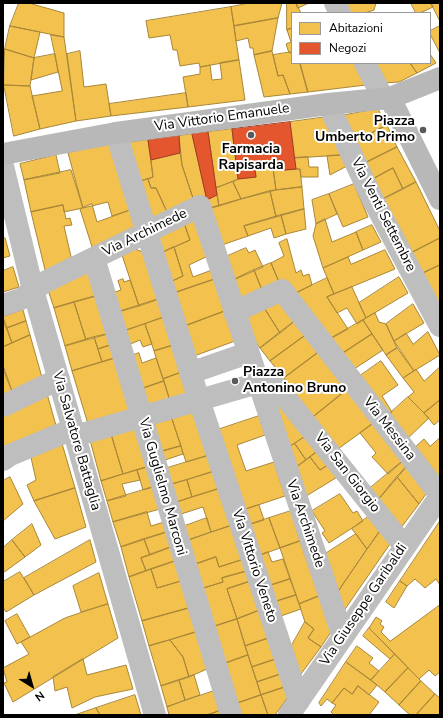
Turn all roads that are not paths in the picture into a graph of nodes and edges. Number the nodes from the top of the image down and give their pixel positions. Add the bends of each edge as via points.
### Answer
1 (335, 3) edge
2 (340, 12) edge
3 (366, 64) edge
4 (440, 78) edge
5 (387, 98) junction
6 (328, 104) junction
7 (116, 133) junction
8 (3, 154) edge
9 (3, 166) edge
10 (440, 199) edge
11 (146, 233) junction
12 (94, 258) junction
13 (33, 290) junction
14 (3, 305) edge
15 (234, 312) junction
16 (440, 326) edge
17 (245, 345) junction
18 (188, 366) junction
19 (58, 379) junction
20 (258, 383) junction
21 (196, 401) junction
22 (3, 406) edge
23 (142, 417) junction
24 (74, 432) junction
25 (3, 460) edge
26 (440, 496) edge
27 (405, 547) junction
28 (343, 637) junction
29 (294, 708) edge
30 (155, 715) edge
31 (231, 715) edge

1 - 2 street
3 - 5 street
4 - 5 street, Via Vittorio Emanuele
5 - 6 street, Via Vittorio Emanuele
5 - 10 street
6 - 7 street, Via Vittorio Emanuele
6 - 16 street, Via Venti Settembre via 372,198
7 - 8 street, Via Vittorio Emanuele
7 - 11 street
9 - 13 street, Via Salvatore Battaglia
11 - 12 street, Via Archimede
11 - 15 street, Via Archimede via 200,206
11 - 18 street
12 - 13 street, Via Archimede
12 - 23 street, Via Guglielmo Marconi
13 - 14 street, Via Archimede via 21,299
13 - 19 street, Via Salvatore Battaglia
15 - 17 street, Via Archimede
15 - 26 street, Via Messina via 282,290
17 - 18 street
17 - 20 street, Via Archimede
18 - 21 street, Via Vittorio Veneto
19 - 22 street
19 - 24 street, Via Salvatore Battaglia
20 - 21 street
20 - 27 street, Via San Giorgio via 277,386
20 - 28 street, Via Archimede
21 - 23 street
21 - 29 street, Via Vittorio Veneto via 210,432
23 - 24 street
23 - 31 street, Via Guglielmo Marconi
24 - 25 street via 10,455
24 - 30 street, Via Salvatore Battaglia
26 - 27 street, Via Giuseppe Garibaldi
27 - 28 street, Via Giuseppe Garibaldi
28 - 29 street, Via Giuseppe Garibaldi

